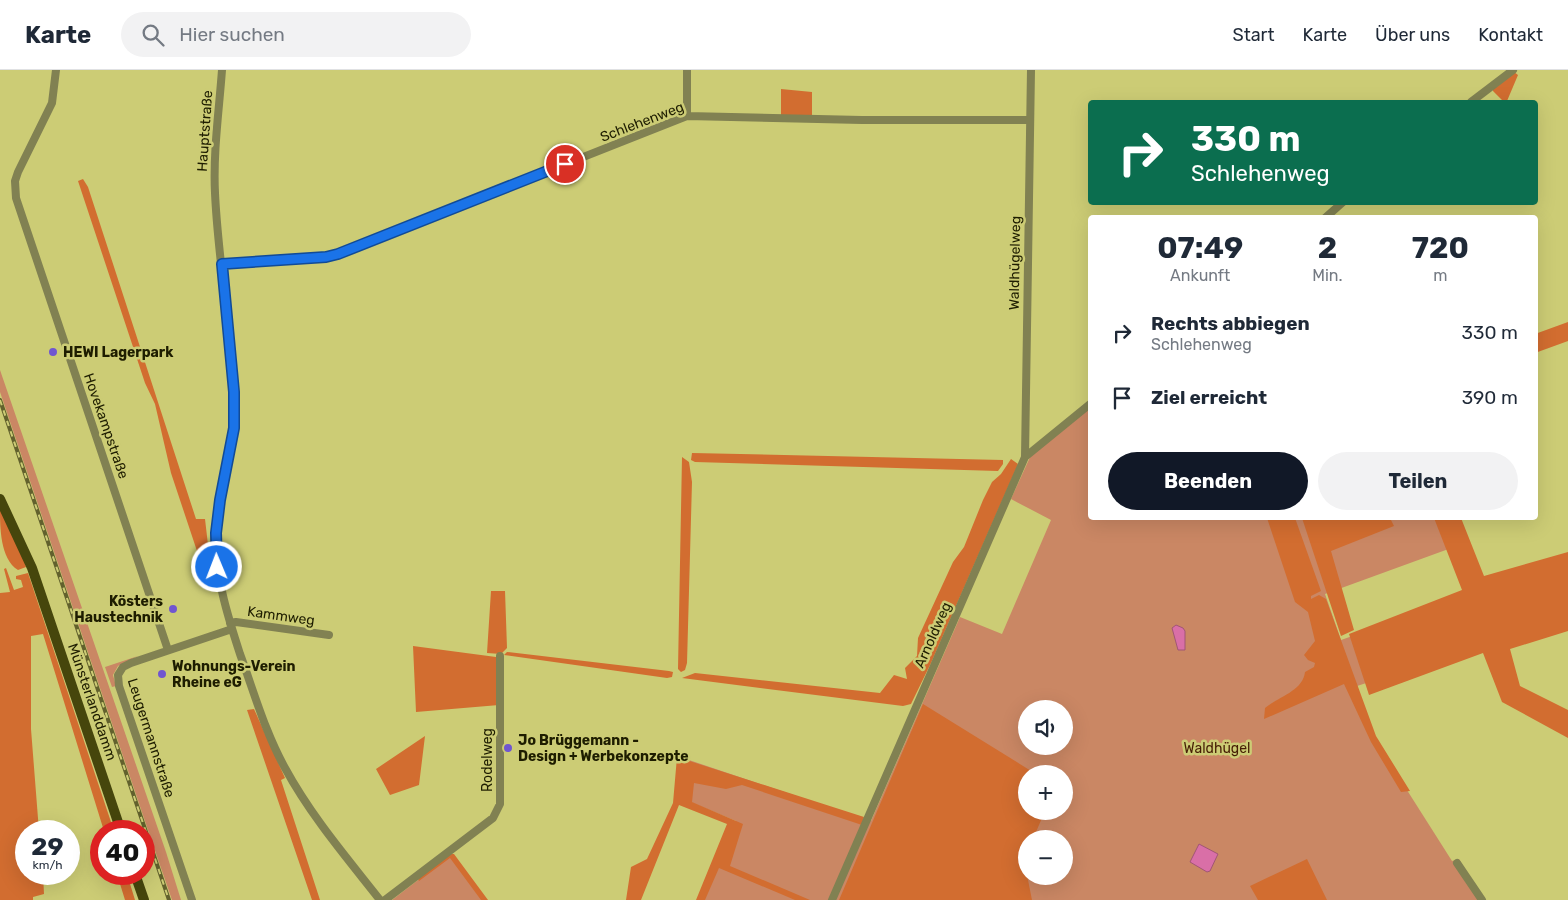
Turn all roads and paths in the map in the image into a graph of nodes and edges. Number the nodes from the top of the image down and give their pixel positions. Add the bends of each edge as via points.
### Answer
1 (56, 70) edge
2 (222, 70) edge
3 (687, 70) edge
4 (1031, 70) edge
5 (1512, 70) edge
6 (1474, 100) edge
7 (687, 116) junction
8 (1030, 120) junction
9 (1340, 205) edge
10 (1328, 215) edge
11 (222, 264) junction
12 (1088, 406) edge
13 (1024, 457) junction
14 (0, 499) edge
15 (231, 626) junction
16 (329, 635) dead end
17 (168, 650) junction
18 (500, 656) dead end
19 (117, 820) edge
20 (1457, 863) dead end
21 (139, 885) edge
22 (144, 899) edge
23 (192, 900) edge
24 (380, 900) edge
25 (385, 900) edge
26 (832, 900) edge
27 (1482, 900) edge

1 - 17 street, Hovekampstraße via 52,103 15,181 16,198
2 - 11 street, Hauptstraße via 215,155
3 - 7 street
4 - 8 street, Waldhügelweg
5 - 6 street
7 - 8 street, Schlehenweg
7 - 11 street, Schlehenweg via 338,254
8 - 13 street, Waldhügelweg
9 - 10 street
11 - 15 street, Hauptstraße via 234,392 234,428 216,533 217,567
12 - 13 street, Arnoldweg
13 - 26 street, Arnoldweg
14 - 19 main road, Münsterlanddamm via 32,568
15 - 16 street, Kammweg via 236,622
15 - 17 street, Leugermannstraße
15 - 24 street, Hauptstraße via 262,717 284,766 315,817
17 - 23 street, Leugermannstraße via 126,665 120,670 118,679
18 - 25 street, Rodelweg via 500,804 493,818
20 - 27 street
21 - 22 main road

